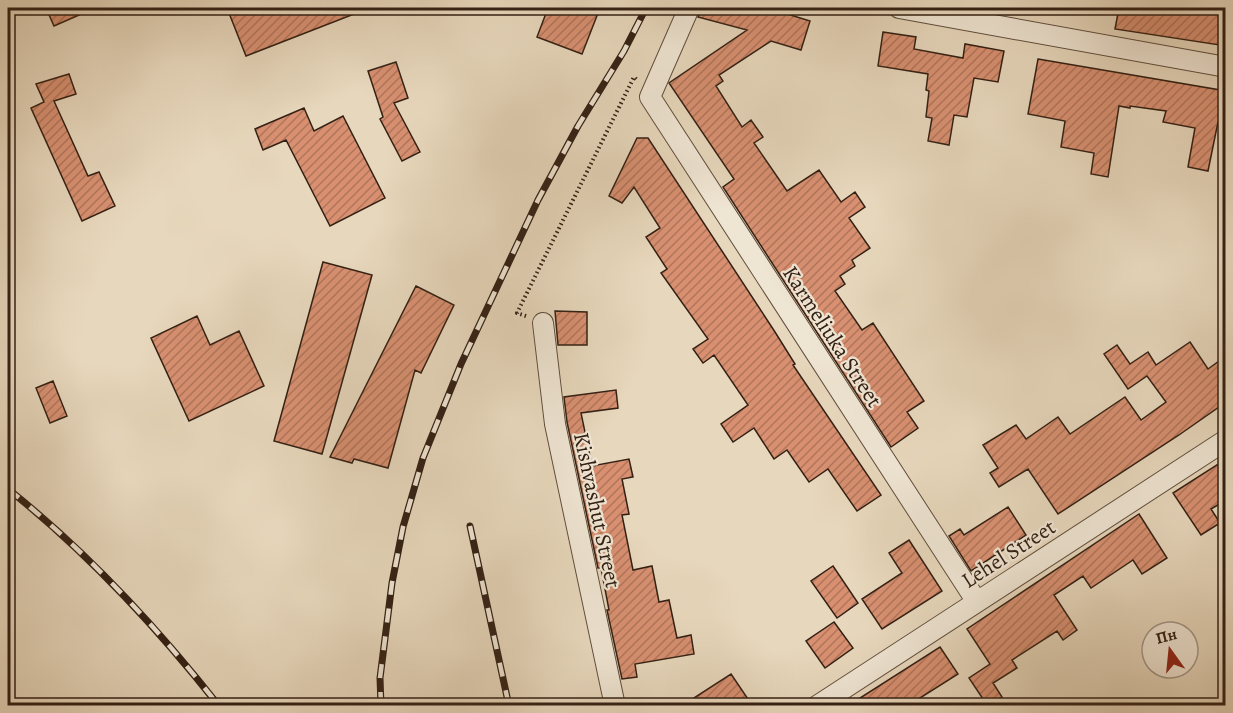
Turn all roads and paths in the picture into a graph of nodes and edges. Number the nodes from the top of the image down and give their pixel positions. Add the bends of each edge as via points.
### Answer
1 (689, 8) edge
2 (899, 8) edge
3 (1226, 67) edge
4 (650, 97) junction
5 (543, 323) joint
6 (1226, 440) edge
7 (977, 602) junction
8 (615, 705) edge
9 (817, 705) edge

1 - 4 street
2 - 3 street
4 - 5 path via 634,77 517,313
4 - 7 street, Karmeliuka Street
5 - 8 street, Kishvashut Street via 555,424
6 - 7 street, Lehel Street
7 - 9 street, Lehel Street

